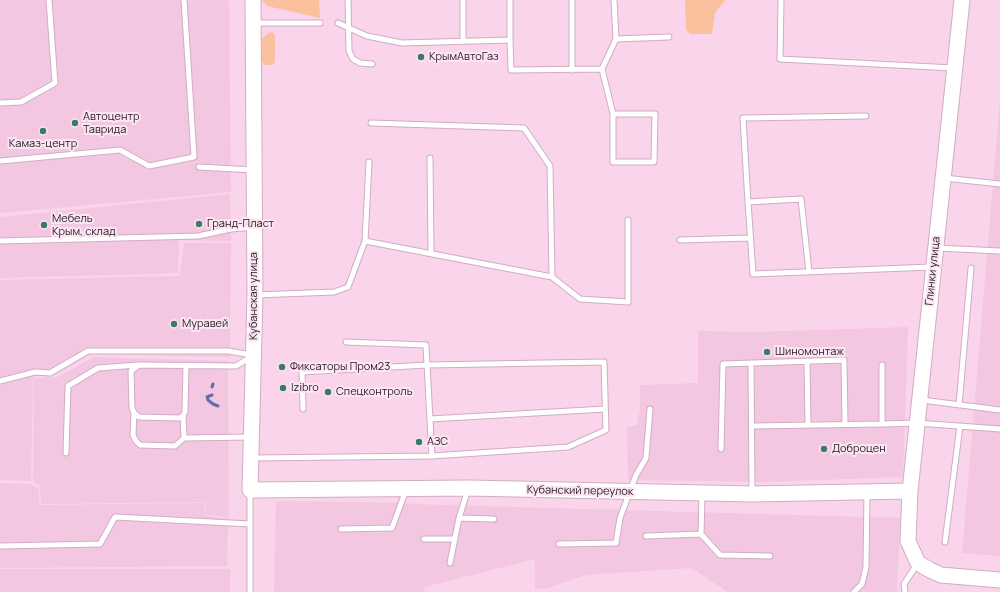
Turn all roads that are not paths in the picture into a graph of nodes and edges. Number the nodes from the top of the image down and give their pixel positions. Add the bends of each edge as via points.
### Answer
1 (48, 0) edge
2 (184, 0) edge
3 (253, 0) edge
4 (348, 0) edge
5 (462, 0) edge
6 (510, 0) edge
7 (572, 0) edge
8 (614, 0) edge
9 (781, 0) edge
10 (962, 0) edge
11 (254, 23) junction
12 (320, 23) dead end
13 (338, 23) dead end
14 (347, 27) junction
15 (616, 38) junction
16 (669, 38) dead end
17 (510, 40) junction
18 (463, 41) junction
19 (372, 64) dead end
20 (954, 68) junction
21 (602, 69) junction
22 (572, 70) junction
23 (0, 103) edge
24 (613, 114) junction
25 (866, 116) dead end
26 (371, 123) dead end
27 (430, 158) dead end
28 (0, 162) edge
29 (369, 162) dead end
30 (199, 167) dead end
31 (254, 170) junction
32 (943, 177) junction
33 (1000, 184) edge
34 (748, 202) junction
35 (628, 220) dead end
36 (254, 227) junction
37 (750, 238) junction
38 (680, 240) dead end
39 (0, 241) edge
40 (365, 241) junction
41 (936, 248) junction
42 (1000, 251) edge
43 (431, 253) junction
44 (934, 266) junction
45 (971, 268) dead end
46 (809, 272) junction
47 (552, 276) junction
48 (255, 295) junction
49 (346, 342) dead end
50 (253, 355) junction
51 (808, 361) junction
52 (751, 363) junction
53 (139, 364) junction
54 (186, 365) junction
55 (427, 365) junction
56 (882, 365) dead end
57 (0, 381) edge
58 (920, 400) junction
59 (959, 405) junction
60 (303, 409) dead end
61 (606, 409) junction
62 (650, 409) dead end
63 (1000, 410) edge
64 (134, 413) junction
65 (183, 416) junction
66 (430, 419) junction
67 (917, 423) junction
68 (808, 424) junction
69 (845, 424) junction
70 (882, 424) junction
71 (752, 426) junction
72 (960, 426) junction
73 (1000, 429) edge
74 (251, 437) junction
75 (184, 438) junction
76 (721, 449) dead end
77 (66, 453) dead end
78 (432, 456) junction
79 (251, 458) junction
80 (469, 488) junction
81 (406, 489) junction
82 (250, 490) junction
83 (910, 491) junction
84 (630, 492) junction
85 (866, 492) junction
86 (702, 493) junction
87 (752, 494) junction
88 (459, 518) junction
89 (494, 519) dead end
90 (250, 524) junction
91 (341, 529) dead end
92 (701, 534) junction
93 (646, 536) dead end
94 (424, 539) dead end
95 (455, 539) junction
96 (945, 542) dead end
97 (559, 544) dead end
98 (0, 546) edge
99 (770, 556) dead end
100 (450, 563) dead end
101 (918, 563) junction
102 (1000, 580) edge
103 (250, 592) edge
104 (854, 592) edge
105 (905, 592) edge

1 - 23 lane via 55,83 21,102
2 - 28 lane via 194,157 149,166 120,150
3 - 11 main road, Кубанская улица
4 - 14 lane
5 - 18 lane
6 - 17 lane
7 - 22 lane
8 - 15 lane
9 - 20 lane via 780,59
10 - 20 main road, Глинки улица
11 - 12 lane
11 - 31 main road, Кубанская улица
13 - 14 lane
14 - 18 lane via 367,36 402,43
14 - 19 lane via 349,51 353,59 360,63
15 - 16 lane
15 - 21 lane
17 - 18 lane
17 - 22 lane via 511,70
20 - 32 main road, Глинки улица
21 - 22 lane
21 - 24 lane
24 - 24 lane via 613,162 654,162 655,114
25 - 34 lane via 743,118
26 - 47 lane via 524,128 550,166
27 - 43 lane
29 - 40 lane
30 - 31 lane
31 - 36 main road, Кубанская улица
32 - 33 lane
32 - 41 main road, Глинки улица
34 - 37 lane
34 - 46 lane via 801,199
35 - 47 lane via 628,302 580,299
36 - 39 lane via 198,236
36 - 48 main road, Кубанская улица
37 - 38 lane
37 - 46 lane via 753,274
40 - 43 lane
40 - 48 lane via 348,287 334,292
41 - 42 lane
41 - 44 main road, Глинки улица
43 - 47 lane
44 - 46 lane
44 - 58 main road, Глинки улица
45 - 59 lane
48 - 50 main road, Кубанская улица
49 - 55 lane via 426,345
50 - 54 lane via 236,366
50 - 57 lane via 228,351 88,351 50,373 35,372
50 - 74 main road, Кубанская улица
51 - 52 lane
51 - 68 lane
51 - 69 lane via 844,360
52 - 71 lane
52 - 76 lane via 723,364
53 - 54 lane
53 - 64 lane via 132,371
53 - 77 lane via 98,368 68,386
54 - 65 lane
55 - 60 lane via 302,372
55 - 61 lane via 604,362
55 - 66 lane
56 - 70 lane
58 - 59 lane
58 - 67 main road, Глинки улица
59 - 63 lane
61 - 66 lane
61 - 78 lane via 606,430 568,447
62 - 84 lane via 646,458
64 - 65 lane via 139,417
64 - 75 lane via 133,435 140,444 175,446
65 - 75 lane
66 - 78 lane
67 - 70 lane
67 - 72 lane
67 - 83 main road, Глинки улица
68 - 69 lane
68 - 71 lane
69 - 70 lane
71 - 87 lane
72 - 73 lane
72 - 96 lane
74 - 75 lane
74 - 79 main road, Кубанская улица
78 - 79 lane
79 - 82 main road, Кубанская улица
80 - 81 main road, Кубанский переулок
80 - 84 main road, Кубанский переулок
80 - 88 lane
81 - 82 main road, Кубанский переулок
81 - 91 lane via 392,528
82 - 90 lane, Кубанская улица
83 - 85 main road, Кубанский переулок
83 - 101 main road, Глинки улица via 908,541
84 - 86 main road, Кубанский переулок
84 - 97 lane via 620,518 616,543
85 - 87 main road, Кубанский переулок
85 - 104 lane via 866,567 862,584
86 - 87 main road, Кубанский переулок
86 - 92 lane
88 - 89 lane
88 - 95 lane
90 - 98 lane via 115,517 100,544
90 - 103 lane, Кубанская улица
92 - 93 lane
92 - 99 lane via 720,555
94 - 95 lane
95 - 100 lane
101 - 102 main road via 941,575
101 - 105 lane via 904,584

